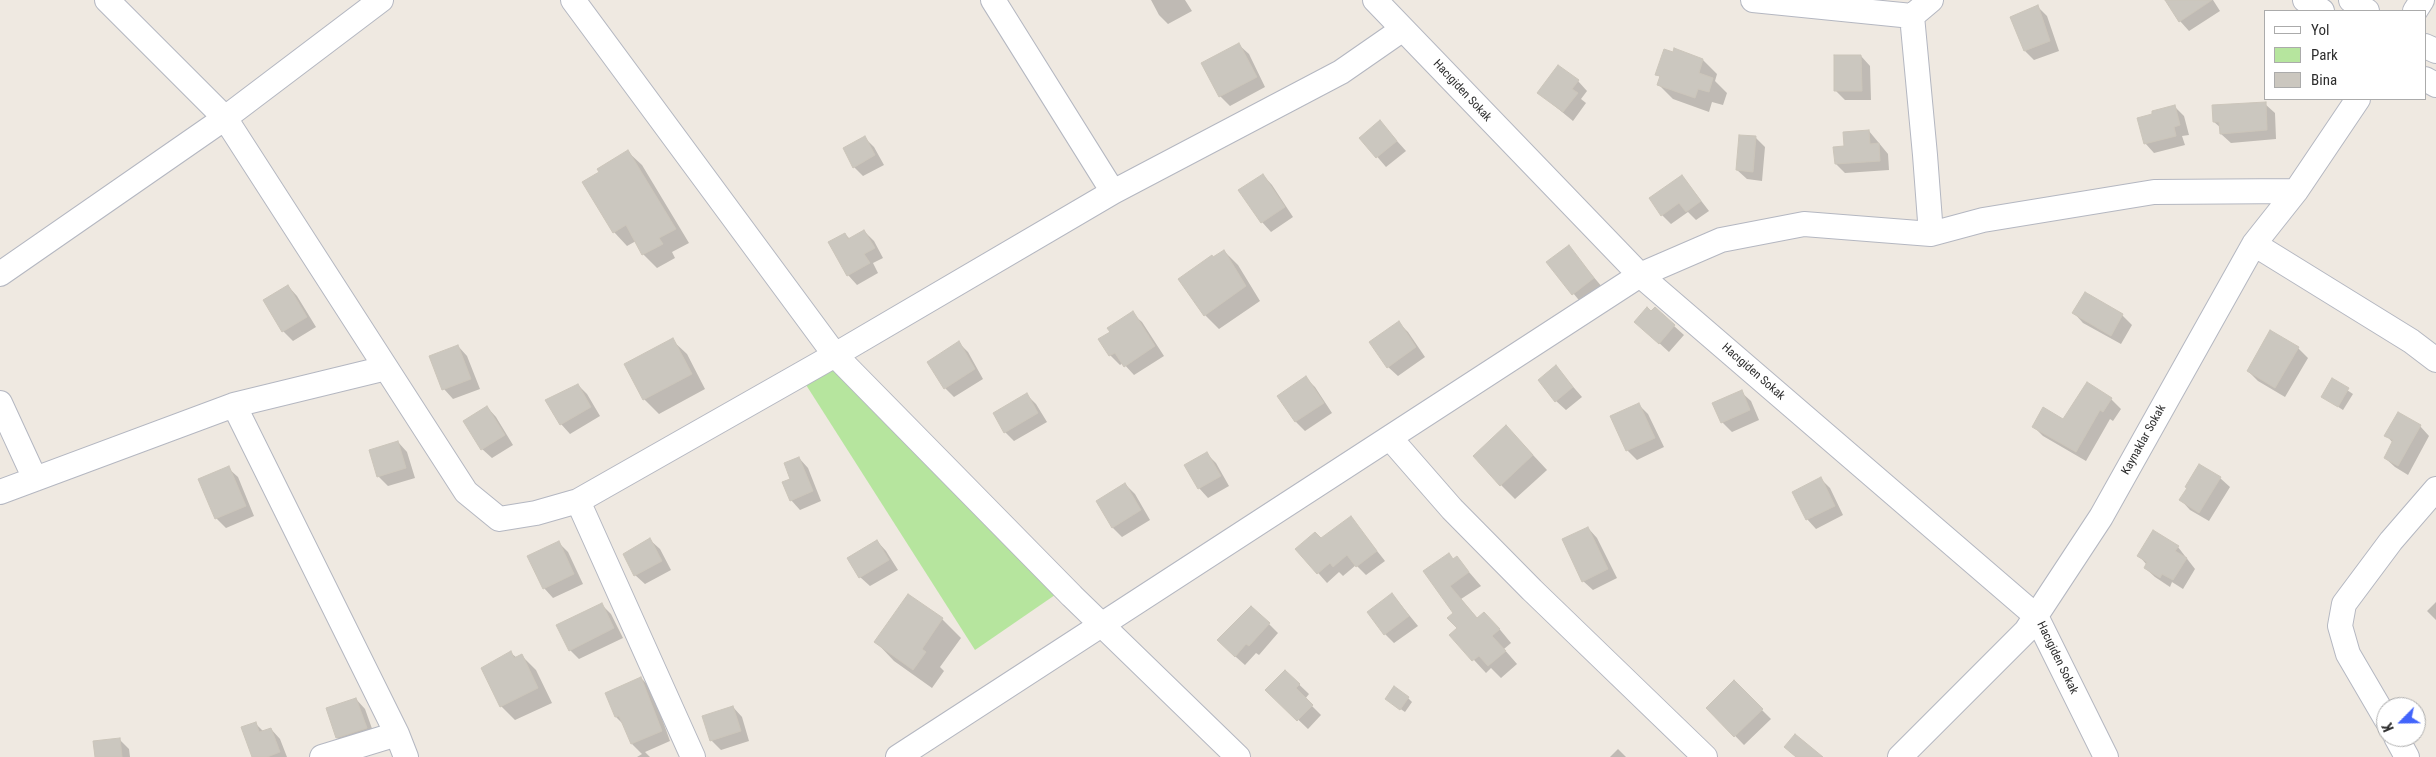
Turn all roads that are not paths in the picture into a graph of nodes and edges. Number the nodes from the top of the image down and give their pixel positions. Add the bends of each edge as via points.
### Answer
1 (107, 0) edge
2 (381, 0) edge
3 (573, 0) edge
4 (993, 0) edge
5 (1375, 0) edge
6 (1752, 0) edge
7 (1931, 0) edge
8 (2305, 0) edge
9 (2351, 0) edge
10 (2320, 10) edge
11 (2366, 10) edge
12 (1912, 16) junction
13 (1402, 29) junction
14 (2357, 100) edge
15 (225, 118) junction
16 (2296, 191) junction
17 (1113, 192) junction
18 (1931, 234) junction
19 (2254, 244) junction
20 (0, 274) edge
21 (1640, 275) junction
22 (835, 355) junction
23 (2436, 360) edge
24 (386, 368) junction
25 (0, 403) edge
26 (234, 405) junction
27 (1390, 438) junction
28 (34, 479) junction
29 (2436, 489) edge
30 (0, 492) edge
31 (578, 501) junction
32 (2036, 616) junction
33 (1104, 625) junction
34 (2376, 703) edge
35 (396, 734) junction
36 (322, 757) edge
37 (406, 757) edge
38 (693, 757) edge
39 (898, 757) edge
40 (1238, 757) edge
41 (1705, 757) edge
42 (1900, 757) edge
43 (2106, 757) edge

1 - 15 street
2 - 15 street
3 - 22 street
4 - 17 street
5 - 13 street, Hacıgiden Sokak
6 - 12 street
7 - 12 street
8 - 10 street
9 - 11 street
12 - 18 street
13 - 17 street via 1341,72
13 - 21 street, Hacıgiden Sokak
14 - 16 street, Kaynaklar Sokak
15 - 20 street
15 - 24 street
16 - 18 street via 2154,192 1983,220
16 - 19 street, Kaynaklar Sokak
17 - 22 street
18 - 21 street via 1804,224 1721,240
19 - 23 street via 2412,341
19 - 32 street, Kaynaklar Sokak via 2102,518
21 - 27 street
21 - 32 street, Hacıgiden Sokak
22 - 31 street
22 - 33 street
24 - 26 street
24 - 31 street via 466,492 499,519
25 - 28 street
26 - 28 street
26 - 35 street
27 - 33 street
27 - 41 street via 1452,509 1526,584
28 - 30 street
29 - 34 street via 2391,541 2344,604 2340,626 2348,654
31 - 38 street
32 - 42 street, Kaynaklar Sokak via 2020,638
32 - 43 street, Hacıgiden Sokak
33 - 39 street
33 - 40 street
35 - 36 street
35 - 37 street

